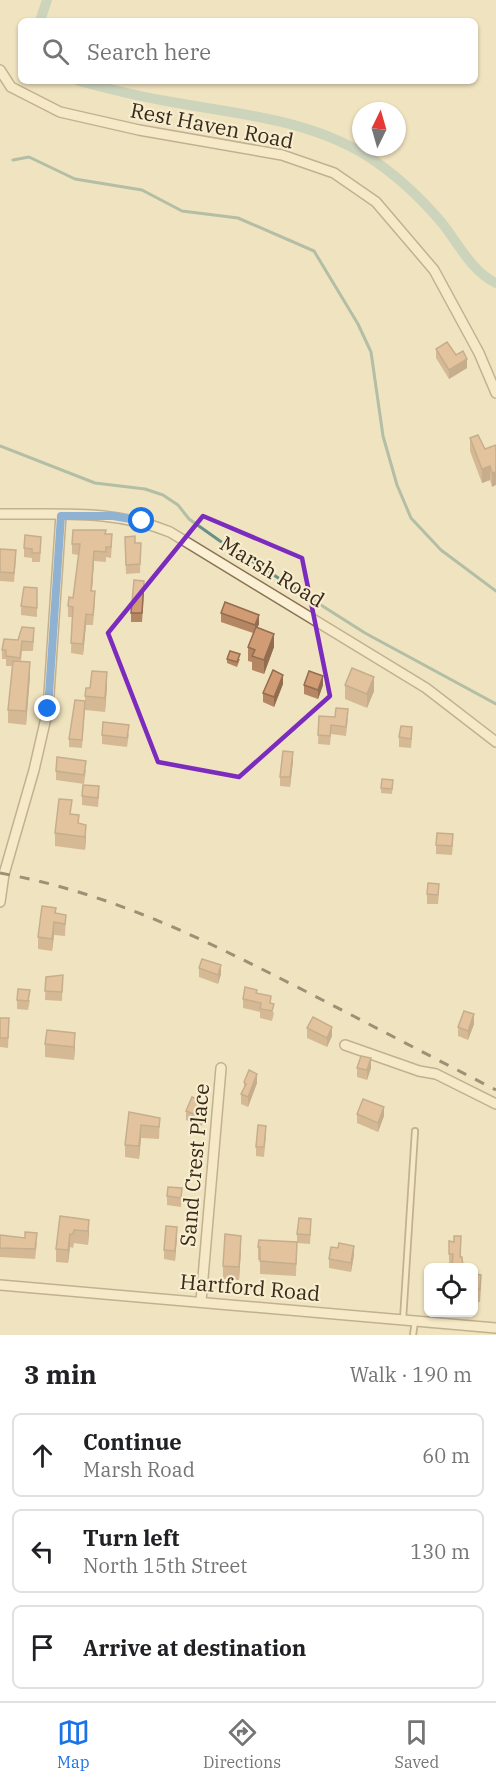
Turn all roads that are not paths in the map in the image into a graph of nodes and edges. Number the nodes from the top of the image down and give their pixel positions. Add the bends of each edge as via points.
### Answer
1 (0, 70) edge
2 (496, 393) edge
3 (0, 514) edge
4 (61, 516) junction
5 (496, 742) edge
6 (0, 902) edge
7 (345, 1046) dead end
8 (221, 1068) dead end
9 (496, 1104) edge
10 (415, 1131) dead end
11 (0, 1285) edge
12 (201, 1301) junction
13 (404, 1320) junction
14 (415, 1321) junction
15 (496, 1328) edge
16 (413, 1335) edge

1 - 2 street, Rest Haven Road via 11,87 60,112 282,155 334,173 376,202 434,270
3 - 4 street, Marsh Road
4 - 5 street, Marsh Road via 113,516 142,521 170,532 426,688
4 - 6 street via 48,709
7 - 9 street via 436,1074
8 - 12 street, Sand Crest Place
10 - 13 lane
11 - 12 street, Hartford Road
12 - 13 street, Hartford Road
13 - 14 street, Hartford Road
14 - 15 street, Hartford Road
14 - 16 lane

